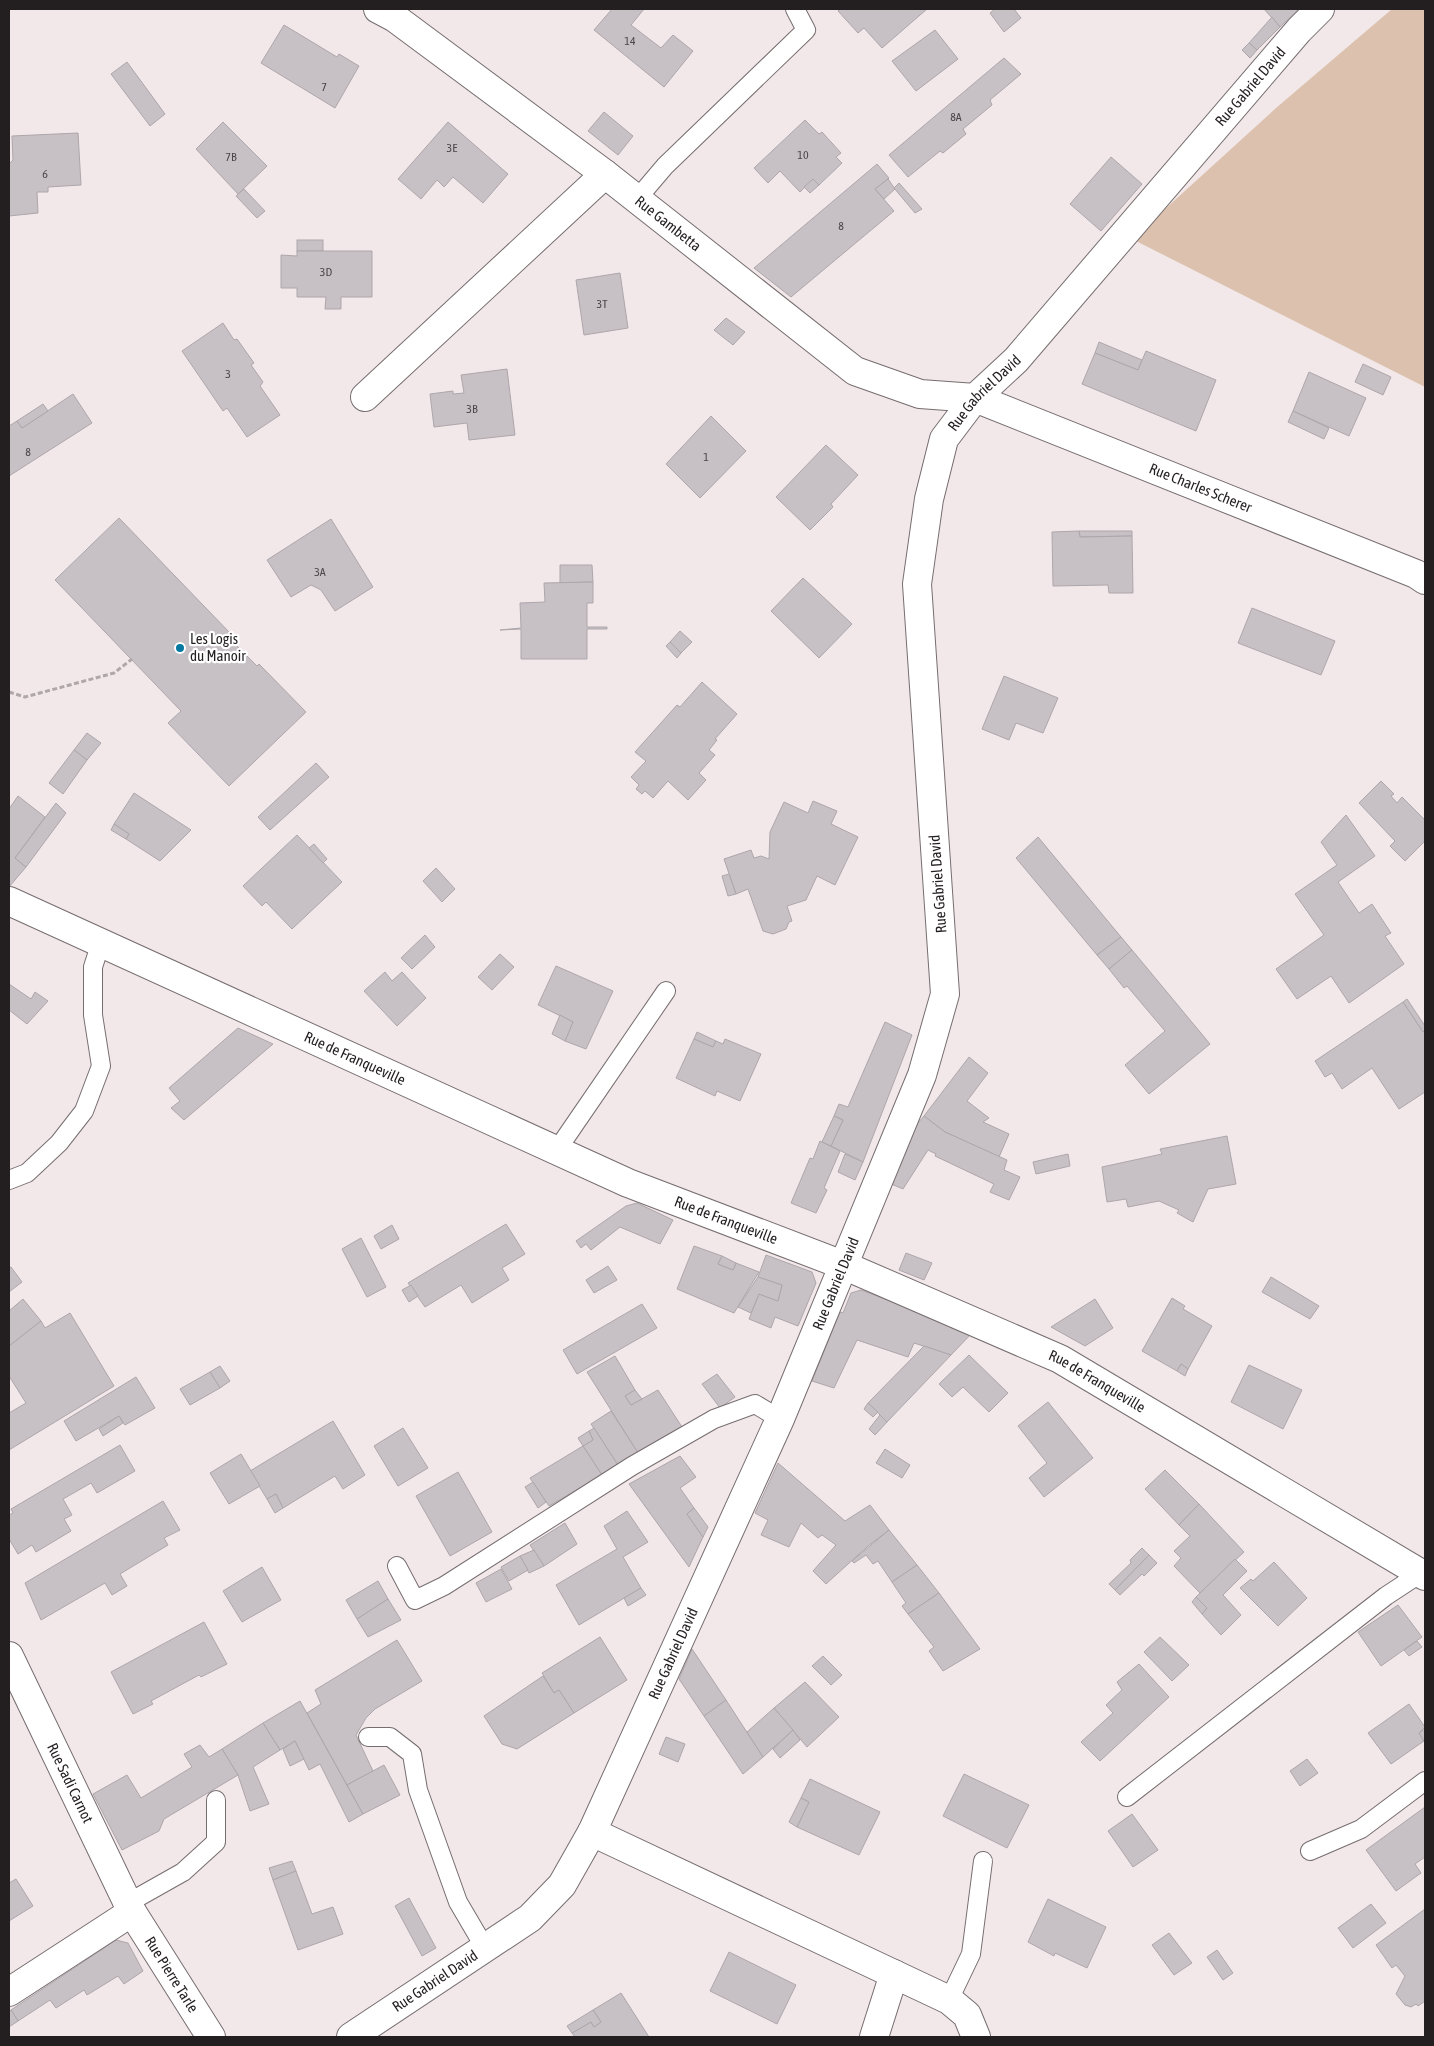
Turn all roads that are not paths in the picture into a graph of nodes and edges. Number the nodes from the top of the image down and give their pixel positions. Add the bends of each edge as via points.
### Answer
1 (378, 9) edge
2 (795, 9) edge
3 (1320, 9) edge
4 (605, 174) junction
5 (637, 199) junction
6 (365, 397) dead end
7 (975, 398) junction
8 (1425, 580) edge
9 (9, 901) edge
10 (101, 942) junction
11 (666, 991) dead end
12 (557, 1150) junction
13 (9, 1180) edge
14 (843, 1265) junction
15 (780, 1418) junction
16 (397, 1566) dead end
17 (1423, 1574) edge
18 (9, 1656) edge
19 (368, 1737) dead end
20 (1425, 1781) edge
21 (1127, 1797) dead end
22 (216, 1800) dead end
23 (592, 1832) junction
24 (1310, 1851) dead end
25 (983, 1861) dead end
26 (130, 1908) junction
27 (485, 1948) junction
28 (894, 1974) junction
29 (9, 1992) edge
30 (949, 2000) junction
31 (211, 2037) edge
32 (351, 2037) edge
33 (874, 2037) edge
34 (976, 2037) edge

1 - 4 street, Rue Gambetta via 396,18
2 - 5 lane via 806,30 665,166
3 - 7 street, Rue Gabriel David via 1292,37 1016,360
4 - 5 street, Rue Gambetta
4 - 6 street
5 - 7 street, Rue Gambetta via 855,371 920,394
7 - 8 street, Rue Charles Scherer
7 - 14 street, Rue Gabriel David via 944,439 929,499 917,584 946,994 922,1075
9 - 10 street, Rue de Franqueville
10 - 12 street, Rue de Franqueville
10 - 13 lane via 93,967 93,1015 101,1066 84,1111 59,1143 26,1173
11 - 12 lane
12 - 14 street, Rue de Franqueville via 628,1182
14 - 15 street, Rue Gabriel David
14 - 17 street, Rue de Franqueville via 1060,1359
15 - 16 lane via 755,1404 714,1419 632,1466 444,1586 415,1600
15 - 23 street, Rue Gabriel David
17 - 21 lane via 1386,1596
18 - 26 street, Rue Sadi Carnot
19 - 27 lane via 390,1737 412,1754 418,1790 458,1902
20 - 24 lane via 1361,1829
22 - 26 lane via 216,1842 183,1872
23 - 27 street, Rue Gabriel David via 562,1886 530,1918
23 - 28 street
25 - 30 lane via 971,1954
26 - 29 street
26 - 31 street, Rue Pierre Tarle
27 - 32 street, Rue Gabriel David
28 - 30 street
28 - 33 street
30 - 34 street via 967,2016

